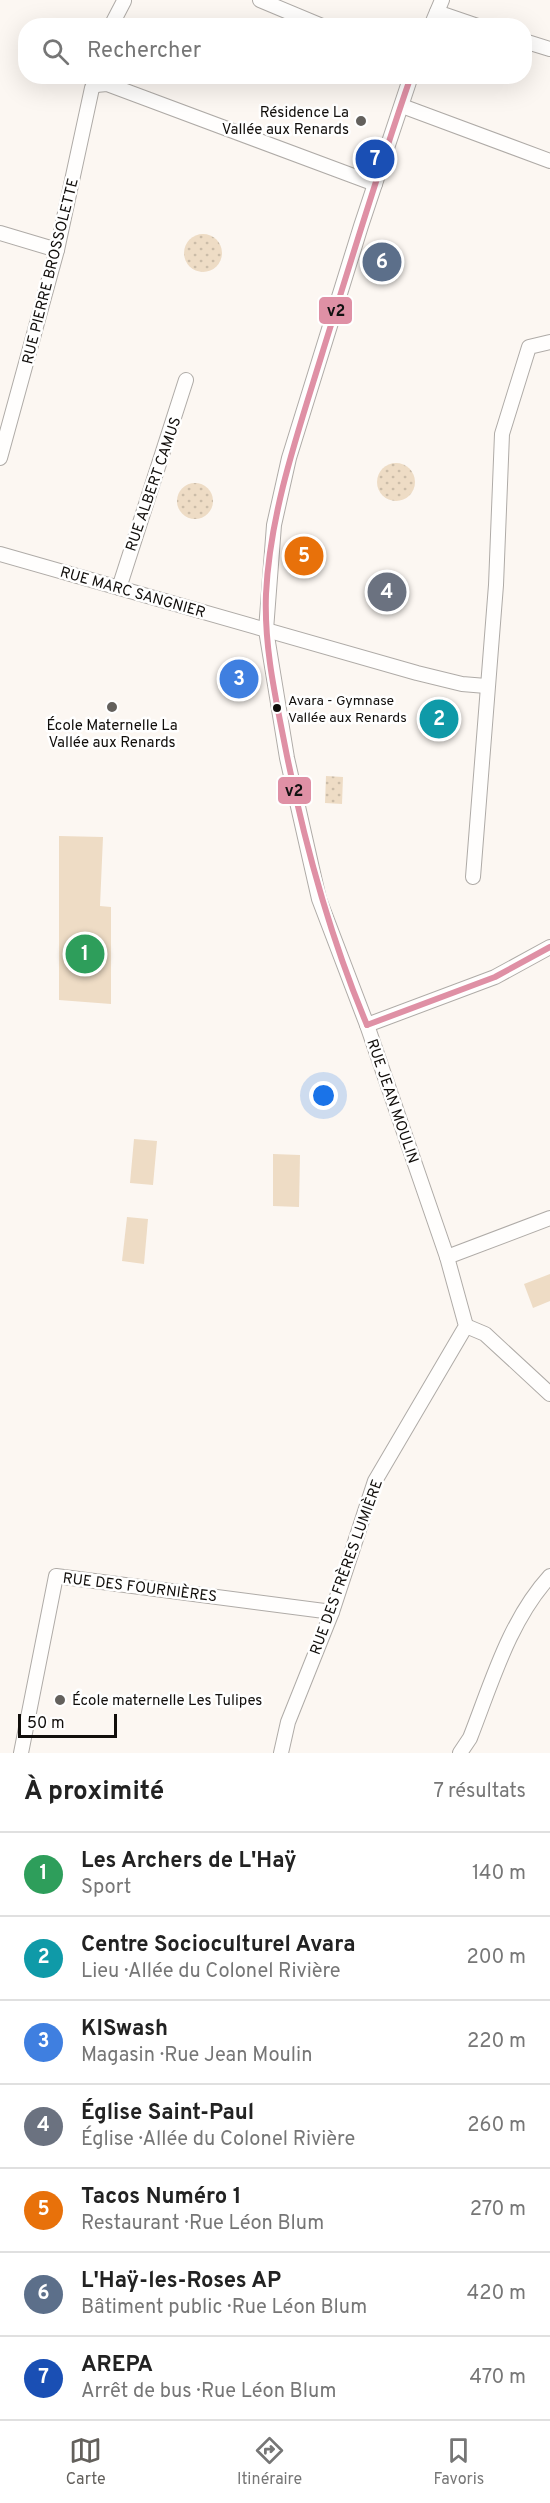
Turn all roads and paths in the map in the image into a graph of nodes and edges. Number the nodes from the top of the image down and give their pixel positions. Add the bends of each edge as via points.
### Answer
1 (260, 0) edge
2 (124, 1) edge
3 (439, 6) edge
4 (115, 18) edge
5 (303, 18) edge
6 (462, 18) edge
7 (532, 43) edge
8 (550, 49) edge
9 (94, 84) edge
10 (107, 84) edge
11 (409, 84) edge
12 (402, 106) junction
13 (550, 161) edge
14 (375, 184) junction
15 (0, 233) edge
16 (57, 250) junction
17 (550, 342) edge
18 (186, 380) dead end
19 (0, 458) edge
20 (0, 554) edge
21 (119, 588) junction
22 (266, 630) junction
23 (486, 686) junction
24 (473, 877) dead end
25 (550, 947) edge
26 (367, 1025) junction
27 (550, 1218) edge
28 (447, 1257) junction
29 (466, 1326) junction
30 (550, 1394) edge
31 (550, 1576) edge
32 (332, 1612) junction
33 (21, 1753) edge
34 (281, 1753) edge
35 (460, 1753) edge

1 - 5 street
2 - 4 street
3 - 6 street
7 - 8 street
9 - 16 street, RUE PIERRE BROSSOLETTE
10 - 14 street
11 - 12 street, RUE JEAN MOULIN
12 - 13 street
12 - 14 street, RUE JEAN MOULIN
14 - 22 street, RUE JEAN MOULIN via 290,458 274,525
15 - 16 street
16 - 19 street, RUE PIERRE BROSSOLETTE
17 - 23 street via 530,347 505,417
18 - 21 street, RUE ALBERT CAMUS
20 - 21 street, RUE MARC SANGNIER
21 - 22 street, RUE MARC SANGNIER
22 - 23 street, RUE MARC SANGNIER via 425,675
22 - 26 street, RUE JEAN MOULIN via 276,700 313,876
23 - 24 street
25 - 26 street via 495,977
26 - 28 street, RUE JEAN MOULIN
27 - 28 street
28 - 29 street
29 - 30 street via 485,1334
29 - 32 street, RUE DES FRÈRES LUMIÈRE via 375,1480
31 - 35 street via 530,1599 513,1631 470,1738
32 - 33 street, RUE DES FOURNIÈRES via 56,1576
32 - 34 street, RUE DES FRÈRES LUMIÈRE via 288,1722

